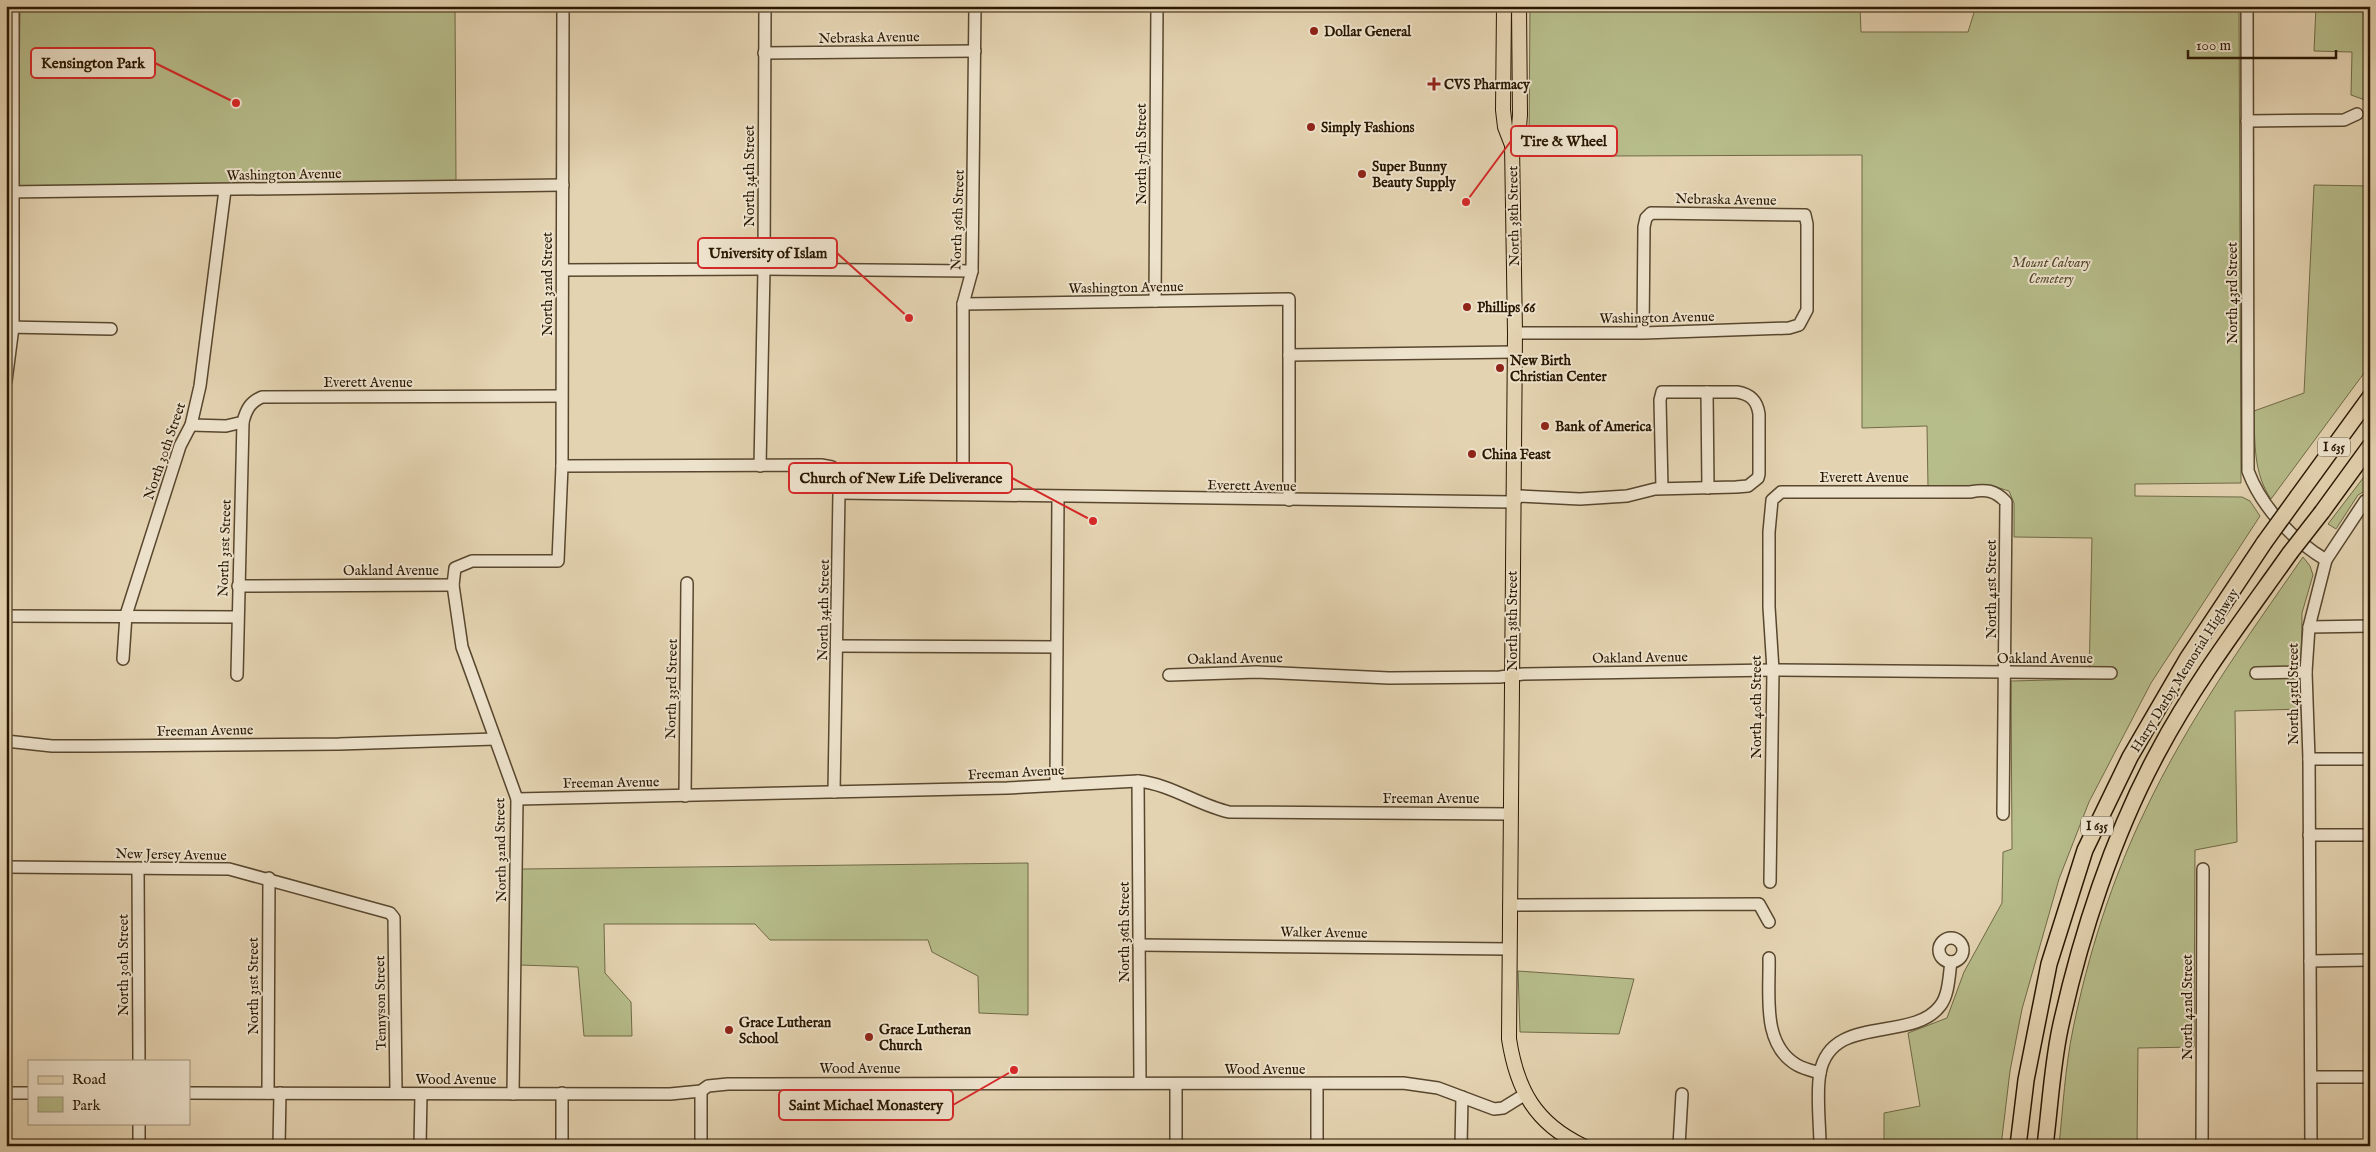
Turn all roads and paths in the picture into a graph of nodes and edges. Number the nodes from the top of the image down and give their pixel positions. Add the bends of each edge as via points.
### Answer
1 (12, 6) edge
2 (563, 6) edge
3 (764, 6) edge
4 (975, 6) edge
5 (1157, 6) edge
6 (1504, 6) edge
7 (1519, 6) edge
8 (2248, 6) edge
9 (975, 51) junction
10 (9, 52) edge
11 (764, 53) junction
12 (2357, 114) dead end
13 (2247, 121) junction
14 (1512, 145) junction
15 (563, 185) junction
16 (225, 190) junction
17 (9, 192) edge
18 (764, 269) junction
19 (563, 270) junction
20 (972, 271) junction
21 (1155, 301) junction
22 (963, 304) junction
23 (1799, 325) joint
24 (10, 327) edge
25 (111, 328) dead end
26 (1516, 333) junction
27 (1643, 333) junction
28 (1515, 352) junction
29 (1288, 355) junction
30 (6, 381) edge
31 (1707, 392) junction
32 (561, 396) junction
33 (2370, 397) edge
34 (243, 422) junction
35 (191, 425) junction
36 (2370, 446) edge
37 (562, 466) junction
38 (760, 466) junction
39 (1708, 488) junction
40 (1662, 489) junction
41 (1993, 491) joint
42 (839, 493) junction
43 (963, 493) junction
44 (1058, 498) junction
45 (2370, 499) edge
46 (1289, 500) junction
47 (1512, 502) junction
48 (1769, 532) joint
49 (2326, 560) junction
50 (558, 561) joint
51 (687, 583) dead end
52 (453, 585) junction
53 (238, 586) junction
54 (126, 615) junction
55 (6, 616) edge
56 (237, 617) junction
57 (2370, 626) edge
58 (2309, 627) junction
59 (838, 646) junction
60 (1056, 647) junction
61 (123, 659) dead end
62 (1773, 670) junction
63 (2306, 672) junction
64 (2111, 673) dead end
65 (2256, 673) dead end
66 (2006, 674) junction
67 (237, 675) dead end
68 (1169, 675) dead end
69 (1512, 676) junction
70 (495, 739) junction
71 (6, 740) edge
72 (2309, 759) junction
73 (2370, 759) edge
74 (1138, 781) junction
75 (1056, 785) junction
76 (834, 792) junction
77 (684, 796) junction
78 (517, 799) junction
79 (1510, 814) junction
80 (2003, 814) dead end
81 (2309, 835) junction
82 (2370, 835) edge
83 (6, 868) edge
84 (138, 868) junction
85 (2203, 869) dead end
86 (269, 878) junction
87 (1770, 882) dead end
88 (1509, 905) junction
89 (390, 913) joint
90 (1769, 922) dead end
91 (1139, 945) junction
92 (1509, 949) junction
93 (1769, 958) dead end
94 (2370, 960) edge
95 (2310, 961) junction
96 (1951, 962) dead end
97 (139, 1060) edge
98 (1820, 1073) junction
99 (2311, 1077) junction
100 (2370, 1077) edge
101 (1140, 1082) junction
102 (1176, 1084) junction
103 (1317, 1084) junction
104 (701, 1091) junction
105 (6, 1093) edge
106 (28, 1093) edge
107 (190, 1093) edge
108 (274, 1093) junction
109 (562, 1093) junction
110 (396, 1094) junction
111 (420, 1094) junction
112 (513, 1094) junction
113 (1682, 1094) dead end
114 (1524, 1095) junction
115 (1462, 1097) junction
116 (139, 1124) edge
117 (139, 1146) edge
118 (279, 1146) edge
119 (420, 1146) edge
120 (562, 1146) edge
121 (701, 1146) edge
122 (1176, 1146) edge
123 (1317, 1146) edge
124 (1461, 1146) edge
125 (1583, 1146) edge
126 (1679, 1146) edge
127 (1820, 1146) edge
128 (2018, 1146) edge
129 (2045, 1146) edge
130 (2202, 1146) edge
131 (2311, 1146) edge

1 - 10 street
2 - 15 street, North 32nd Street
3 - 11 street, North 34th Street
4 - 9 street, North 36th Street
5 - 21 street, North 37th Street
6 - 14 main road, North 38th Street via 1503,110
7 - 14 main road, North 38th Street via 1520,115
8 - 13 street, North 43rd Street
9 - 11 street, Nebraska Avenue
9 - 20 street, North 36th Street
10 - 17 street
11 - 18 street, North 34th Street
12 - 13 street via 2344,120
13 - 49 street, North 43rd Street via 2248,471 2267,507 2309,550
14 - 26 main road, North 38th Street
15 - 16 street, Washington Avenue
15 - 19 street, North 32nd Street
16 - 17 street, Washington Avenue
16 - 35 street, North 30th Street via 200,386
17 - 24 street
18 - 19 street
18 - 20 street
18 - 38 street, North 34th Street
19 - 32 street, North 32nd Street
20 - 22 street, North 36th Street
21 - 22 street, Washington Avenue
21 - 29 street, Washington Avenue via 1289,299
22 - 43 street, North 36th Street
23 - 27 street, Washington Avenue
23 - 27 street, Nebraska Avenue via 1807,310 1805,215 1651,213 1644,227
24 - 25 street
24 - 30 street
26 - 27 street, Washington Avenue
26 - 28 main road, North 38th Street
28 - 29 street
28 - 47 main road, North 38th Street
29 - 46 street
31 - 39 street
31 - 39 street, Everett Avenue via 1746,393 1758,405 1759,414 1758,478 1748,486
31 - 40 street, Everett Avenue via 1662,392
32 - 34 street, Everett Avenue via 262,397 246,410
32 - 37 street, North 32nd Street
33 - 128 highway, Harry Darby Memorial Highway / I 635, bridge via 2264,543 2187,659 2130,757 2085,850 2049,964 2026,1080
34 - 35 street via 226,426
34 - 53 street, North 31st Street
35 - 54 street, North 30th Street via 180,446
36 - 129 highway, Harry Darby Memorial Highway / I 635, bridge via 2290,554 2188,702 2158,752 2121,830 2084,937 2060,1031
37 - 38 street
37 - 50 street, North 32nd Street
38 - 42 street, North 34th Street via 832,467
39 - 40 street, Everett Avenue
40 - 47 street, Everett Avenue via 1627,496 1580,499 1520,496
41 - 48 street, Everett Avenue via 1781,492 1772,500
41 - 66 street, North 41st Street via 2006,502
42 - 43 street, Everett Avenue
42 - 59 street, North 34th Street
43 - 44 street, Everett Avenue
44 - 46 street, Everett Avenue
44 - 60 street
45 - 49 street via 2365,501
46 - 47 street, Everett Avenue
47 - 69 main road, North 38th Street
48 - 62 street, North 40th Street
49 - 58 street, North 43rd Street
50 - 52 street, Oakland Avenue via 472,561 455,568
51 - 77 street, North 33rd Street
52 - 53 street, Oakland Avenue
52 - 70 street, North 32nd Street via 462,647
53 - 56 street, North 31st Street
54 - 55 street
54 - 56 street
54 - 61 street, North 30th Street
56 - 67 street, North 31st Street
57 - 58 street
58 - 63 street, North 43rd Street
59 - 60 street
59 - 76 street, North 34th Street
60 - 75 street
62 - 66 street, Oakland Avenue
62 - 69 street, Oakland Avenue
62 - 87 street, North 40th Street
63 - 65 street
63 - 72 street, North 43rd Street
64 - 66 street, Oakland Avenue
66 - 80 street, North 41st Street
68 - 69 street, Oakland Avenue via 1257,672 1389,678
69 - 79 main road, North 38th Street
70 - 71 street, Freeman Avenue via 92,746 52,746
70 - 78 street, North 32nd Street
72 - 73 street
72 - 81 street, North 43rd Street
74 - 75 street, Freeman Avenue
74 - 79 street, Freeman Avenue via 1152,782 1229,812
74 - 91 street, North 36th Street
75 - 76 street, Freeman Avenue
76 - 77 street, Freeman Avenue
77 - 78 street, Freeman Avenue
78 - 112 street, North 32nd Street
79 - 88 main road, North 38th Street
81 - 82 street
81 - 95 street, North 43rd Street
83 - 84 street, New Jersey Avenue
84 - 86 street, New Jersey Avenue via 229,869
84 - 97 street, North 30th Street
85 - 130 street, North 42nd Street
86 - 89 street, New Jersey Avenue
86 - 108 street, North 31st Street
88 - 90 street via 1759,904
88 - 92 main road, North 38th Street
89 - 110 street, Tennyson Street via 394,918
91 - 92 street, Walker Avenue
91 - 101 street, North 36th Street
92 - 114 main road, North 38th Street via 1509,1039 1512,1062
93 - 98 street via 1774,1041 1798,1066
94 - 95 street
95 - 99 street, North 43rd Street
96 - 98 street via 1942,1005 1930,1016 1849,1036 1835,1045
98 - 127 street
99 - 100 street
99 - 131 street, North 43rd Street
101 - 102 street, Wood Avenue
101 - 104 street, Wood Avenue via 728,1084 708,1086
102 - 103 street, Wood Avenue
102 - 122 street
103 - 115 street, Wood Avenue via 1418,1084
103 - 123 street
104 - 109 street, Wood Avenue via 670,1094
104 - 121 street
105 - 106 street
107 - 108 street, Wood Avenue
108 - 110 street, Wood Avenue
108 - 118 street, North 31st Street
109 - 112 street, Wood Avenue
109 - 120 street
110 - 111 street, Wood Avenue
111 - 112 street, Wood Avenue
111 - 119 street
113 - 126 street
114 - 115 street, Wood Avenue via 1503,1108 1494,1109
114 - 125 main road, North 38th Street via 1543,1119
115 - 124 street
116 - 117 street

